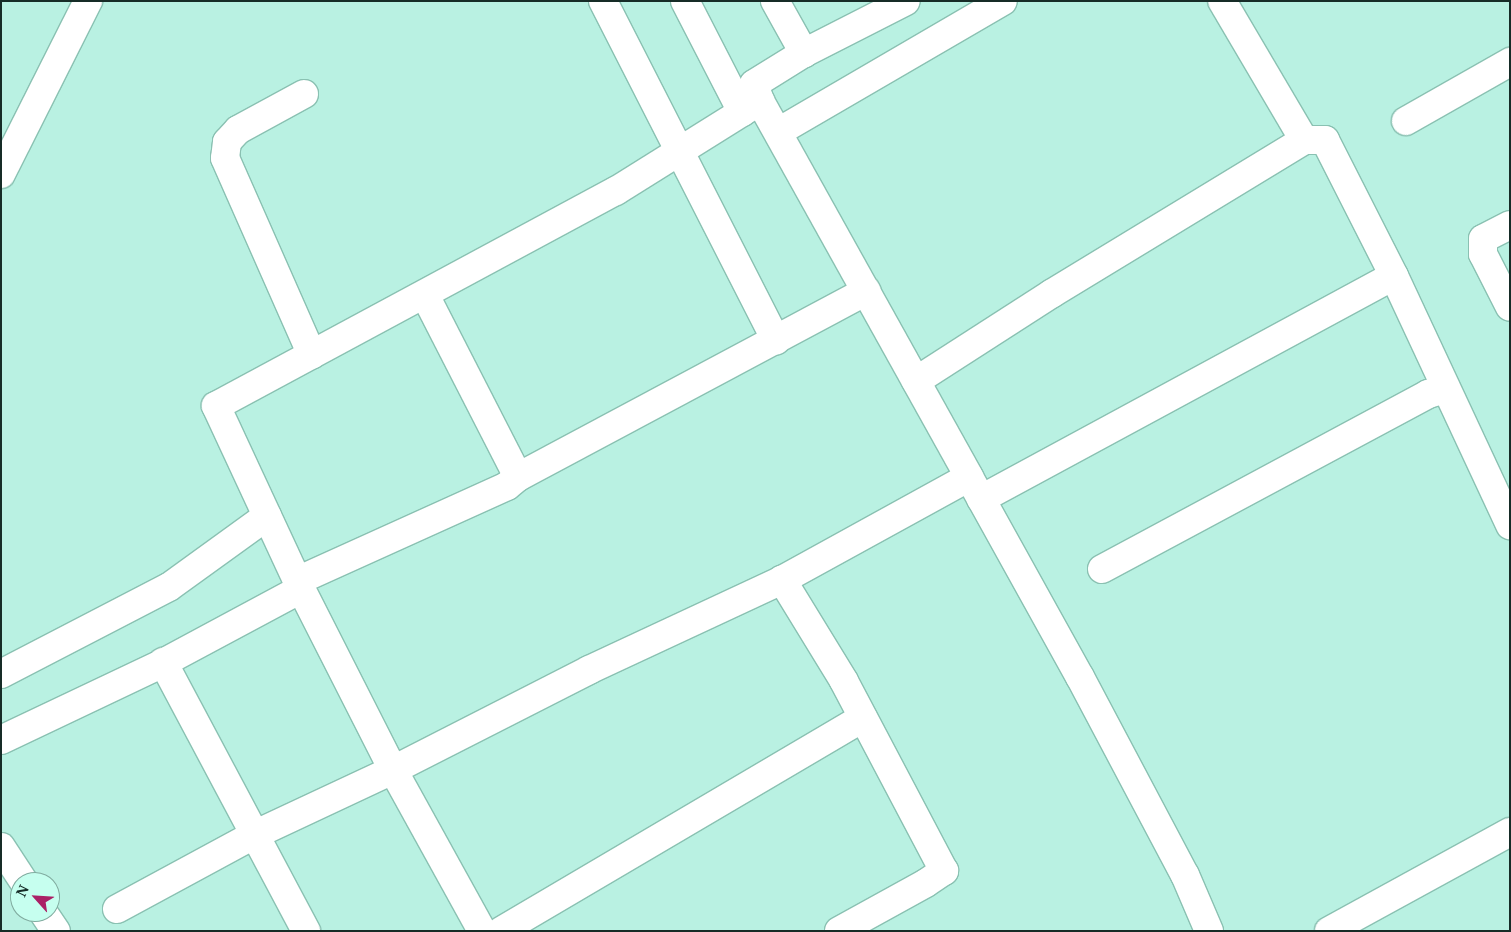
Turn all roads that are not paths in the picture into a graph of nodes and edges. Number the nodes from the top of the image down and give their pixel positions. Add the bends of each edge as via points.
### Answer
1 (88, 1) edge
2 (603, 1) edge
3 (685, 1) edge
4 (775, 1) edge
5 (906, 1) edge
6 (1003, 1) edge
7 (1222, 1) edge
8 (804, 53) junction
9 (1510, 62) edge
10 (304, 94) dead end
11 (751, 106) junction
12 (1406, 122) dead end
13 (778, 132) junction
14 (1304, 140) junction
15 (680, 150) junction
16 (1, 174) edge
17 (1510, 224) edge
18 (1394, 276) junction
19 (867, 291) junction
20 (426, 295) junction
21 (1510, 307) edge
22 (776, 340) junction
23 (312, 355) junction
24 (916, 381) junction
25 (1445, 389) junction
26 (518, 476) junction
27 (975, 488) junction
28 (267, 516) junction
29 (1510, 524) edge
30 (1102, 569) dead end
31 (782, 580) junction
32 (299, 585) junction
33 (163, 662) junction
34 (1, 674) edge
35 (863, 718) junction
36 (1, 740) edge
37 (393, 770) junction
38 (1510, 832) edge
39 (254, 835) junction
40 (1, 847) edge
41 (17, 872) edge
42 (116, 909) dead end
43 (1358, 924) edge
44 (306, 931) edge
45 (482, 931) edge
46 (501, 931) edge
47 (839, 931) edge
48 (1209, 931) edge
49 (1329, 931) edge

1 - 16 street
2 - 15 street
3 - 11 street
4 - 8 street
5 - 8 street
6 - 13 street
7 - 14 street
8 - 11 street via 754,84
9 - 12 street
10 - 23 street via 238,130 227,142 225,158
11 - 13 street
11 - 15 street
13 - 19 street
14 - 18 street via 1325,140
14 - 24 street via 1051,294
15 - 20 street via 616,190
15 - 22 street
17 - 21 street via 1483,239 1483,254
18 - 25 street
18 - 27 street
19 - 22 street
19 - 24 street
20 - 23 street
20 - 26 street
22 - 26 street
23 - 28 street via 216,406
24 - 27 street
25 - 29 street
25 - 30 street via 1428,394
26 - 32 street via 507,486
27 - 31 street
27 - 48 street via 1080,677 1184,875
28 - 32 street
28 - 34 street via 169,587
31 - 35 street
31 - 37 street via 588,670
32 - 33 street
32 - 37 street
33 - 36 street
33 - 39 street
35 - 46 street
35 - 47 street via 944,871
37 - 39 street
37 - 45 street
38 - 43 street
39 - 42 street
39 - 44 street
40 - 41 street
43 - 49 street

